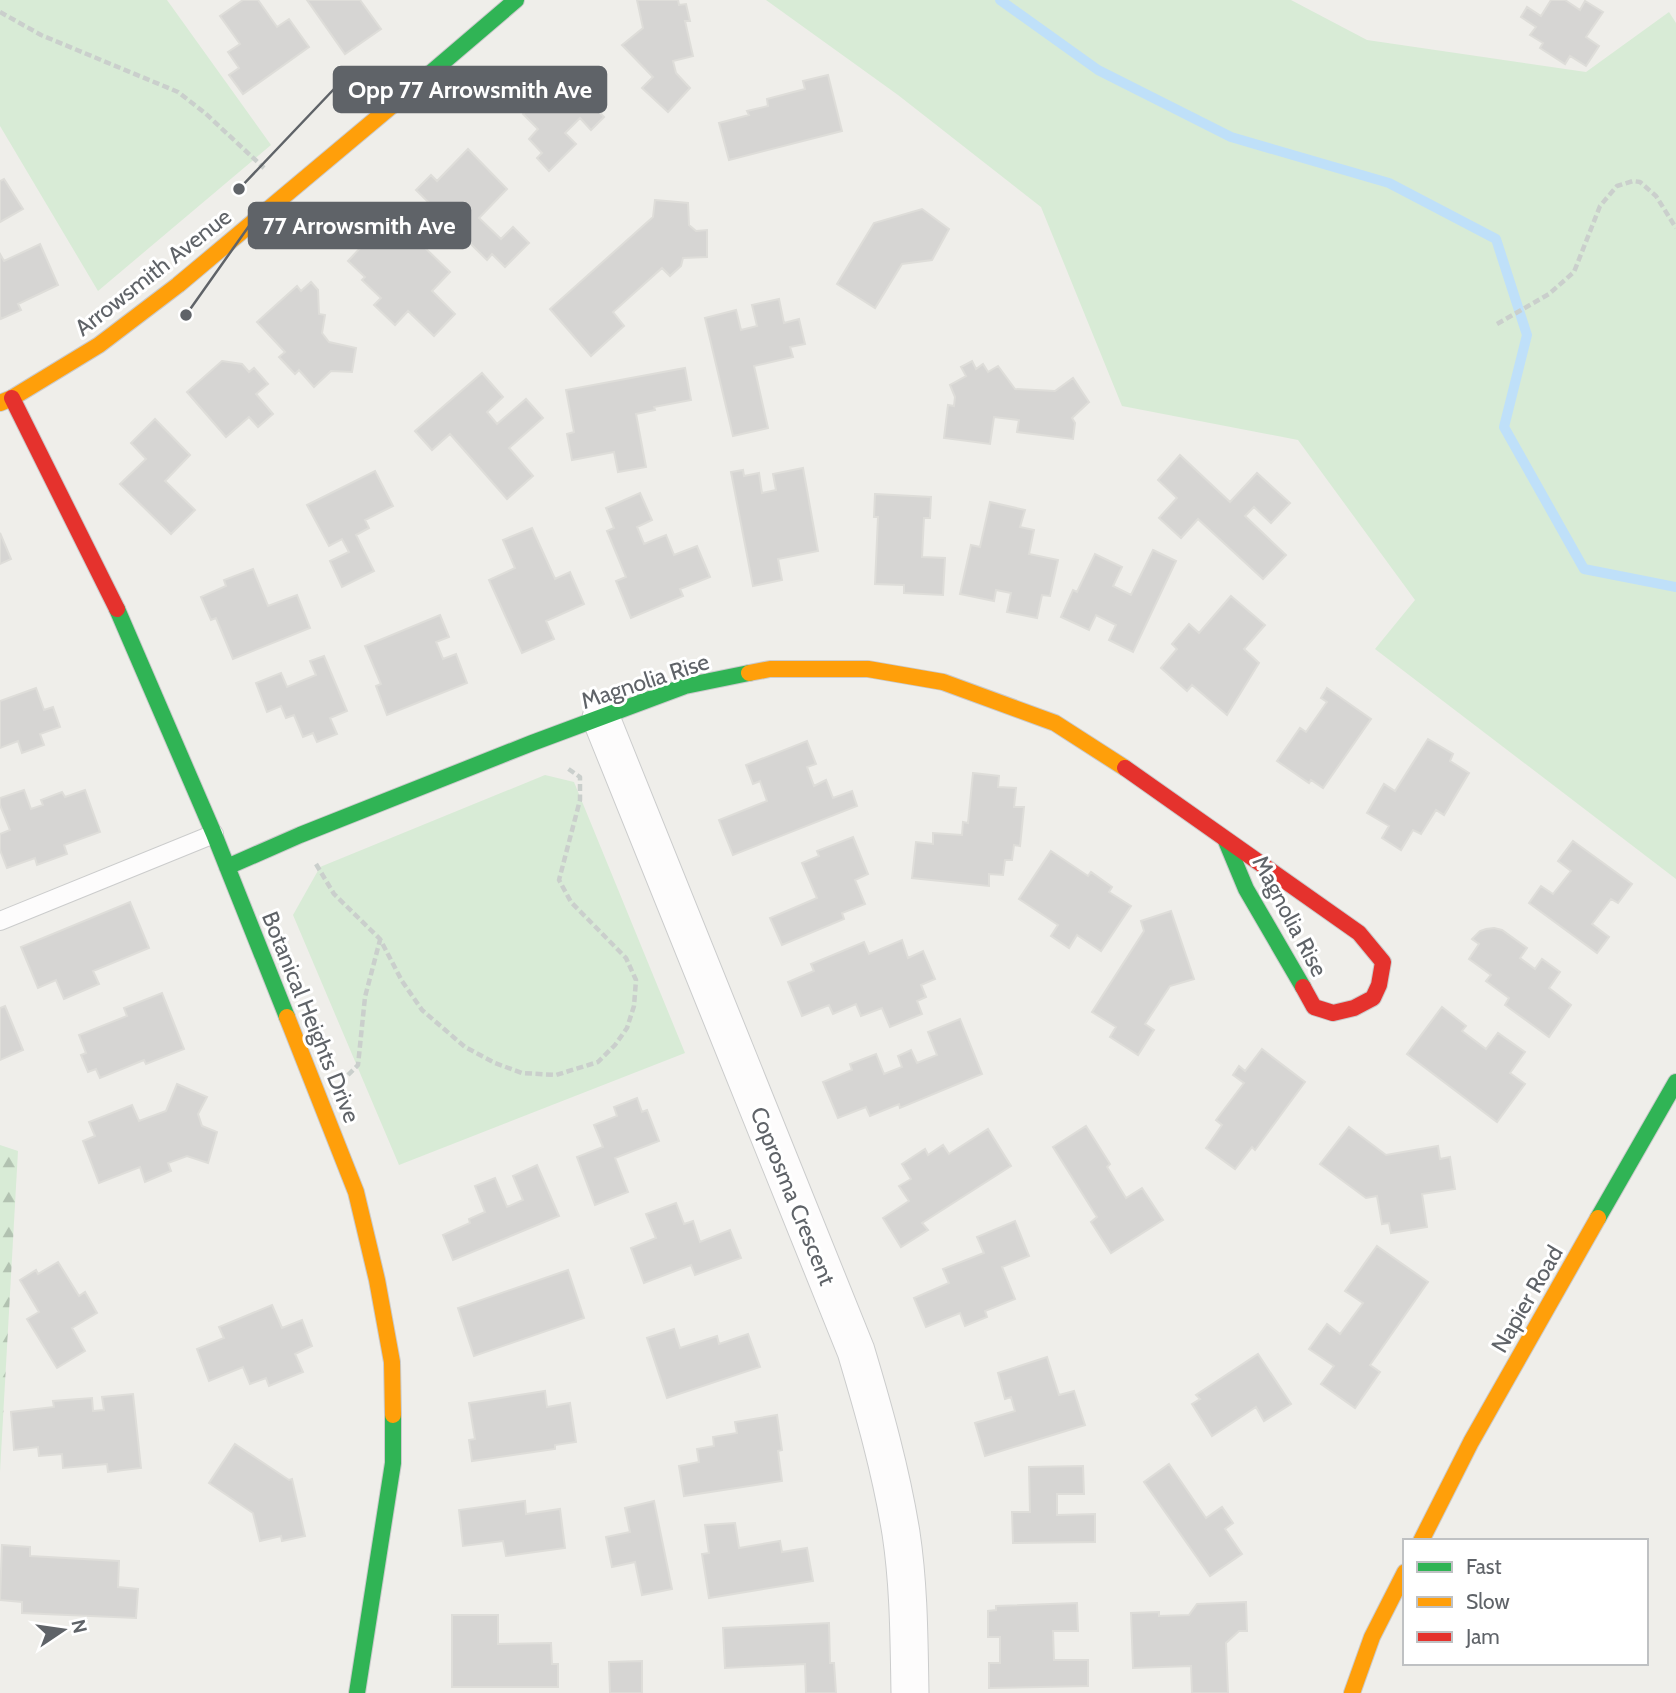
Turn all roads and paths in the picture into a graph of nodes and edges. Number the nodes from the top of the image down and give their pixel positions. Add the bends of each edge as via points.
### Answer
1 (516, 0) edge
2 (0, 12) edge
3 (290, 192) junction
4 (1676, 228) edge
5 (1497, 324) dead end
6 (6, 400) edge
7 (601, 718) junction
8 (532, 743) junction
9 (214, 834) junction
10 (300, 835) junction
11 (1226, 841) junction
12 (227, 867) junction
13 (0, 921) edge
14 (380, 939) junction
15 (1676, 1082) edge
16 (321, 1102) junction
17 (1422, 1539) edge
18 (1403, 1576) edge
19 (357, 1693) edge
20 (910, 1693) edge
21 (1352, 1693) edge

1 - 3 street, Arrowsmith Avenue
2 - 3 path via 41,35 178,92
3 - 6 street, Arrowsmith Avenue via 100,345
4 - 5 path via 1656,196 1640,182 1617,186 1600,206 1574,272 1549,295
6 - 9 street, Botanical Heights Drive via 124,623
7 - 8 street, Magnolia Rise
7 - 11 street, Magnolia Rise via 685,687 770,669 869,669 943,682 1055,723
7 - 20 street, Coprosma Crescent via 856,1351 901,1533
8 - 10 street, Magnolia Rise
8 - 14 path via 580,777 580,800 559,880 571,902 626,958 636,980 627,1028 615,1045 598,1062 556,1075 522,1073 495,1063 465,1046 422,1010
9 - 12 street, Botanical Heights Drive
9 - 13 lane
10 - 12 street, Magnolia Rise
10 - 14 path via 334,894
11 - 11 street, Magnolia Rise via 1359,933 1383,962 1373,998 1333,1013 1314,1007 1246,889
12 - 16 street, Botanical Heights Drive
14 - 16 path via 365,997 358,1065
15 - 17 street, Napier Road via 1471,1442
16 - 19 street, Botanical Heights Drive via 356,1192 392,1362 393,1463
18 - 21 street via 1372,1637

